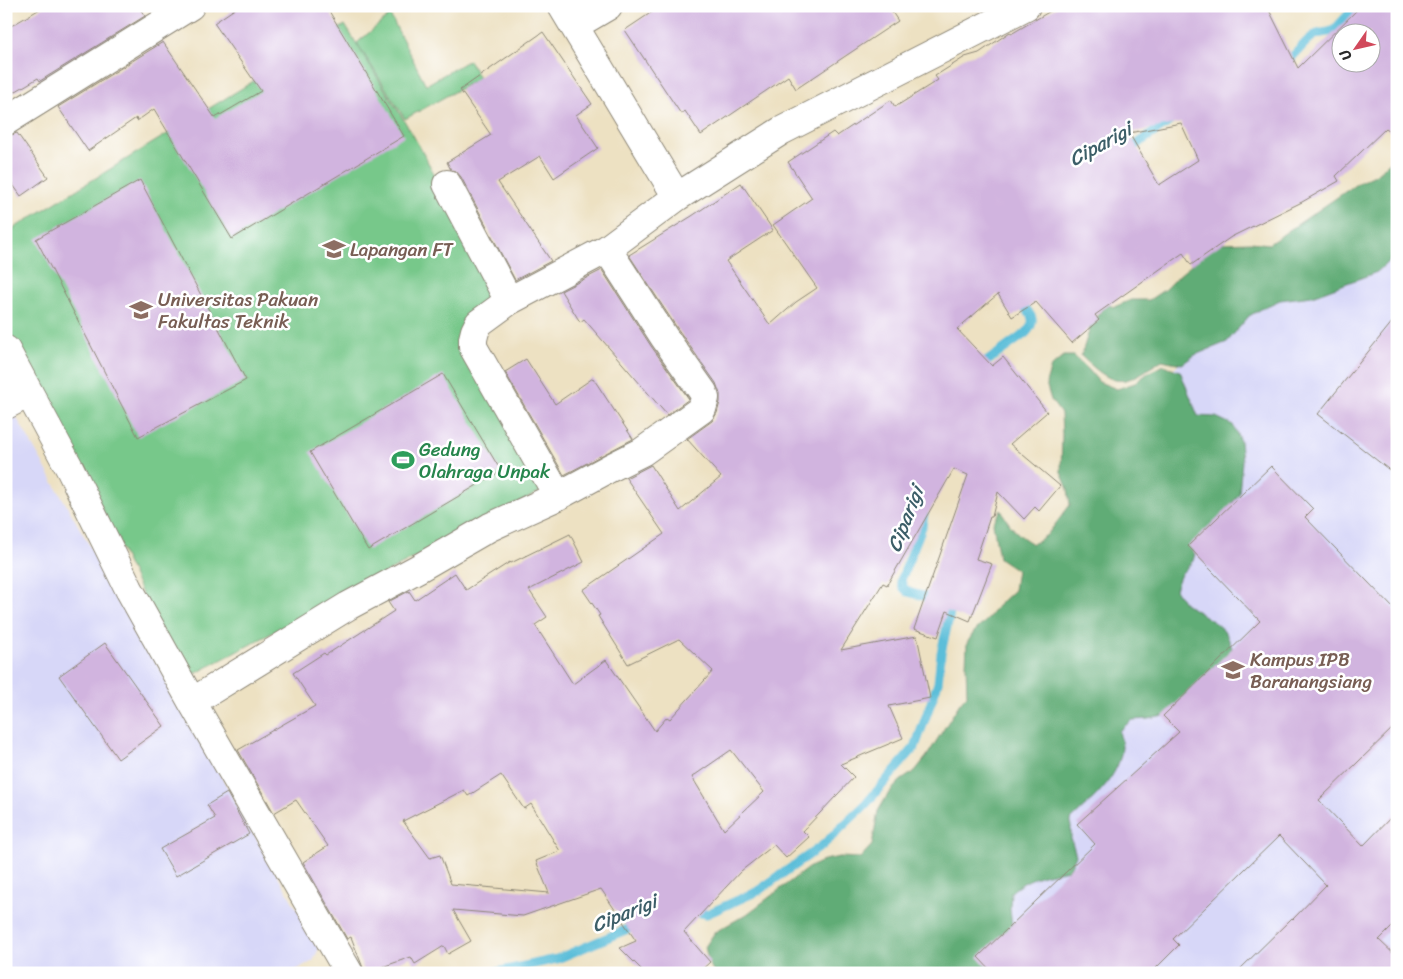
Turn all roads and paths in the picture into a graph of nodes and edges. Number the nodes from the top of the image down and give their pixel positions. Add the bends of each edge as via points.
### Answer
1 (190, 6) edge
2 (608, 6) edge
3 (1026, 6) edge
4 (568, 16) edge
5 (6, 121) edge
6 (447, 184) dead end
7 (677, 197) junction
8 (607, 249) junction
9 (509, 301) junction
10 (6, 350) edge
11 (17, 399) edge
12 (558, 496) junction
13 (192, 702) junction
14 (349, 973) edge

1 - 5 street
2 - 4 street
3 - 7 street via 780,132
4 - 7 street
6 - 9 street
7 - 8 street
8 - 9 street
8 - 12 street via 703,392 704,404 696,414 642,452
9 - 12 street via 479,324 473,347
10 - 11 street
11 - 13 street via 70,469 129,589
12 - 13 street via 490,527 348,606
13 - 14 street

